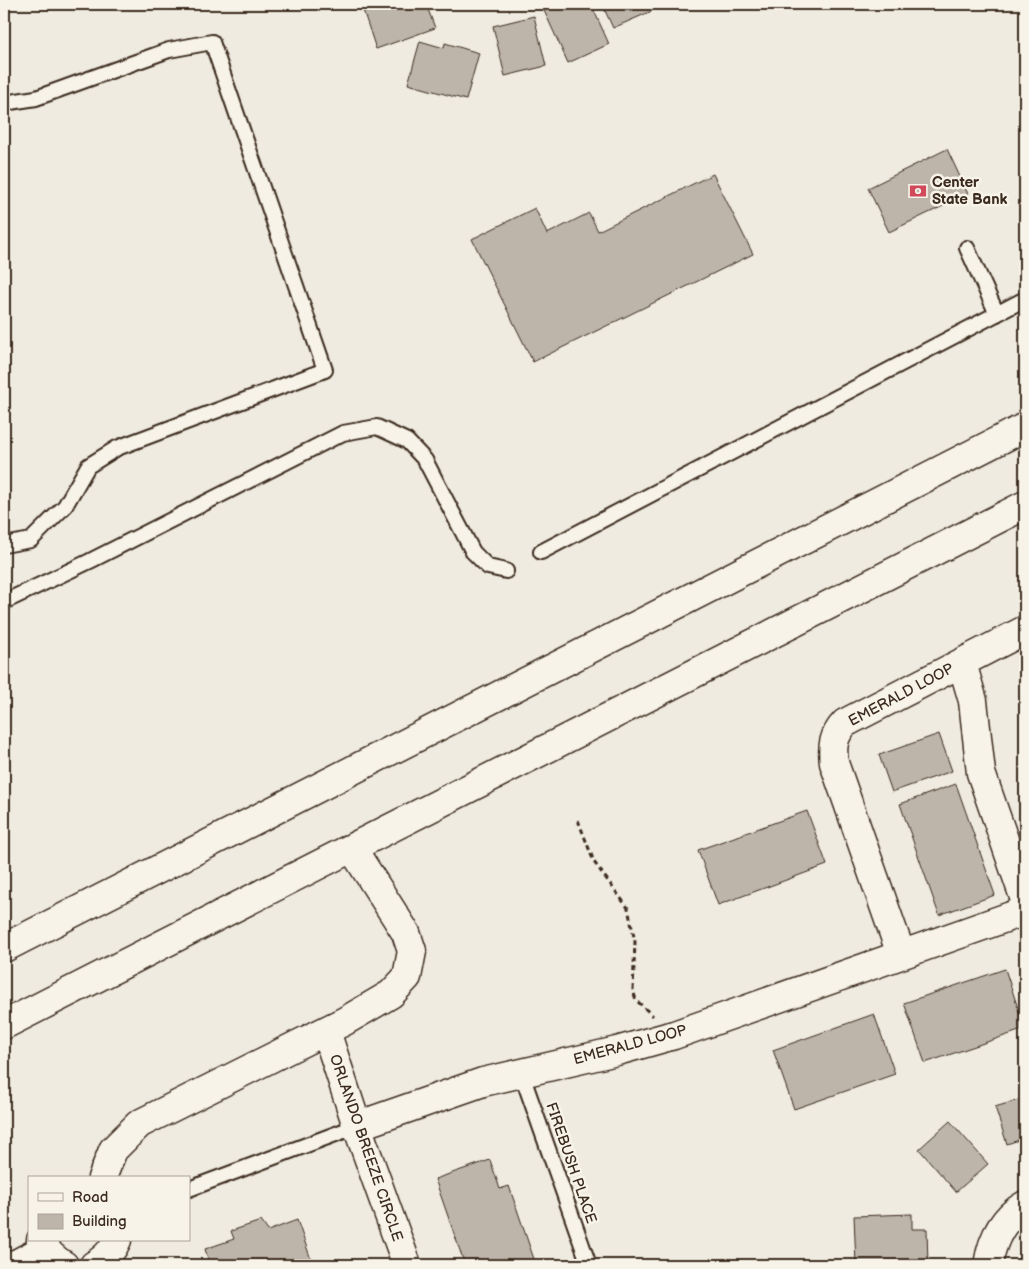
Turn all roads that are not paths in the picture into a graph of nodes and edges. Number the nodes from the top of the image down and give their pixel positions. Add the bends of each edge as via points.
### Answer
1 (4, 103) edge
2 (967, 248) dead end
3 (1025, 299) edge
4 (997, 314) junction
5 (1025, 427) edge
6 (1025, 505) edge
7 (4, 544) edge
8 (540, 552) dead end
9 (506, 571) dead end
10 (4, 602) edge
11 (1025, 630) edge
12 (962, 662) junction
13 (352, 848) junction
14 (1025, 900) edge
15 (1025, 911) edge
16 (5, 946) edge
17 (901, 954) junction
18 (4, 1025) edge
19 (326, 1031) junction
20 (521, 1072) junction
21 (357, 1126) junction
22 (103, 1176) edge
23 (190, 1189) edge
24 (1025, 1205) edge
25 (116, 1242) edge
26 (50, 1251) edge
27 (14, 1265) edge
28 (94, 1265) edge
29 (407, 1265) edge
30 (589, 1265) edge
31 (988, 1265) edge

1 - 7 lane via 36,98 169,50 212,42 325,370 117,448 88,466 65,506 31,540
2 - 4 lane
3 - 4 lane
4 - 8 lane
5 - 16 main road
6 - 13 main road
9 - 10 lane via 488,567 473,552 425,460 407,441 377,427 343,433
11 - 12 main road, EMERALD LOOP
12 - 14 main road, EMERALD LOOP via 973,701 981,773
12 - 17 main road, EMERALD LOOP via 845,724 833,740 834,763
13 - 18 main road
13 - 19 main road via 406,934 412,951 407,977 391,994
15 - 17 main road, EMERALD LOOP
17 - 20 main road, EMERALD LOOP via 674,1035
19 - 21 main road, ORLANDO BREEZE CIRCLE
19 - 22 main road via 140,1124 113,1150
20 - 21 main road, EMERALD LOOP
20 - 30 lane, FIREBUSH PLACE
21 - 23 lane
21 - 29 main road, ORLANDO BREEZE CIRCLE
24 - 31 main road via 1007,1220 997,1234
25 - 28 main road via 113,1250
26 - 27 main road

